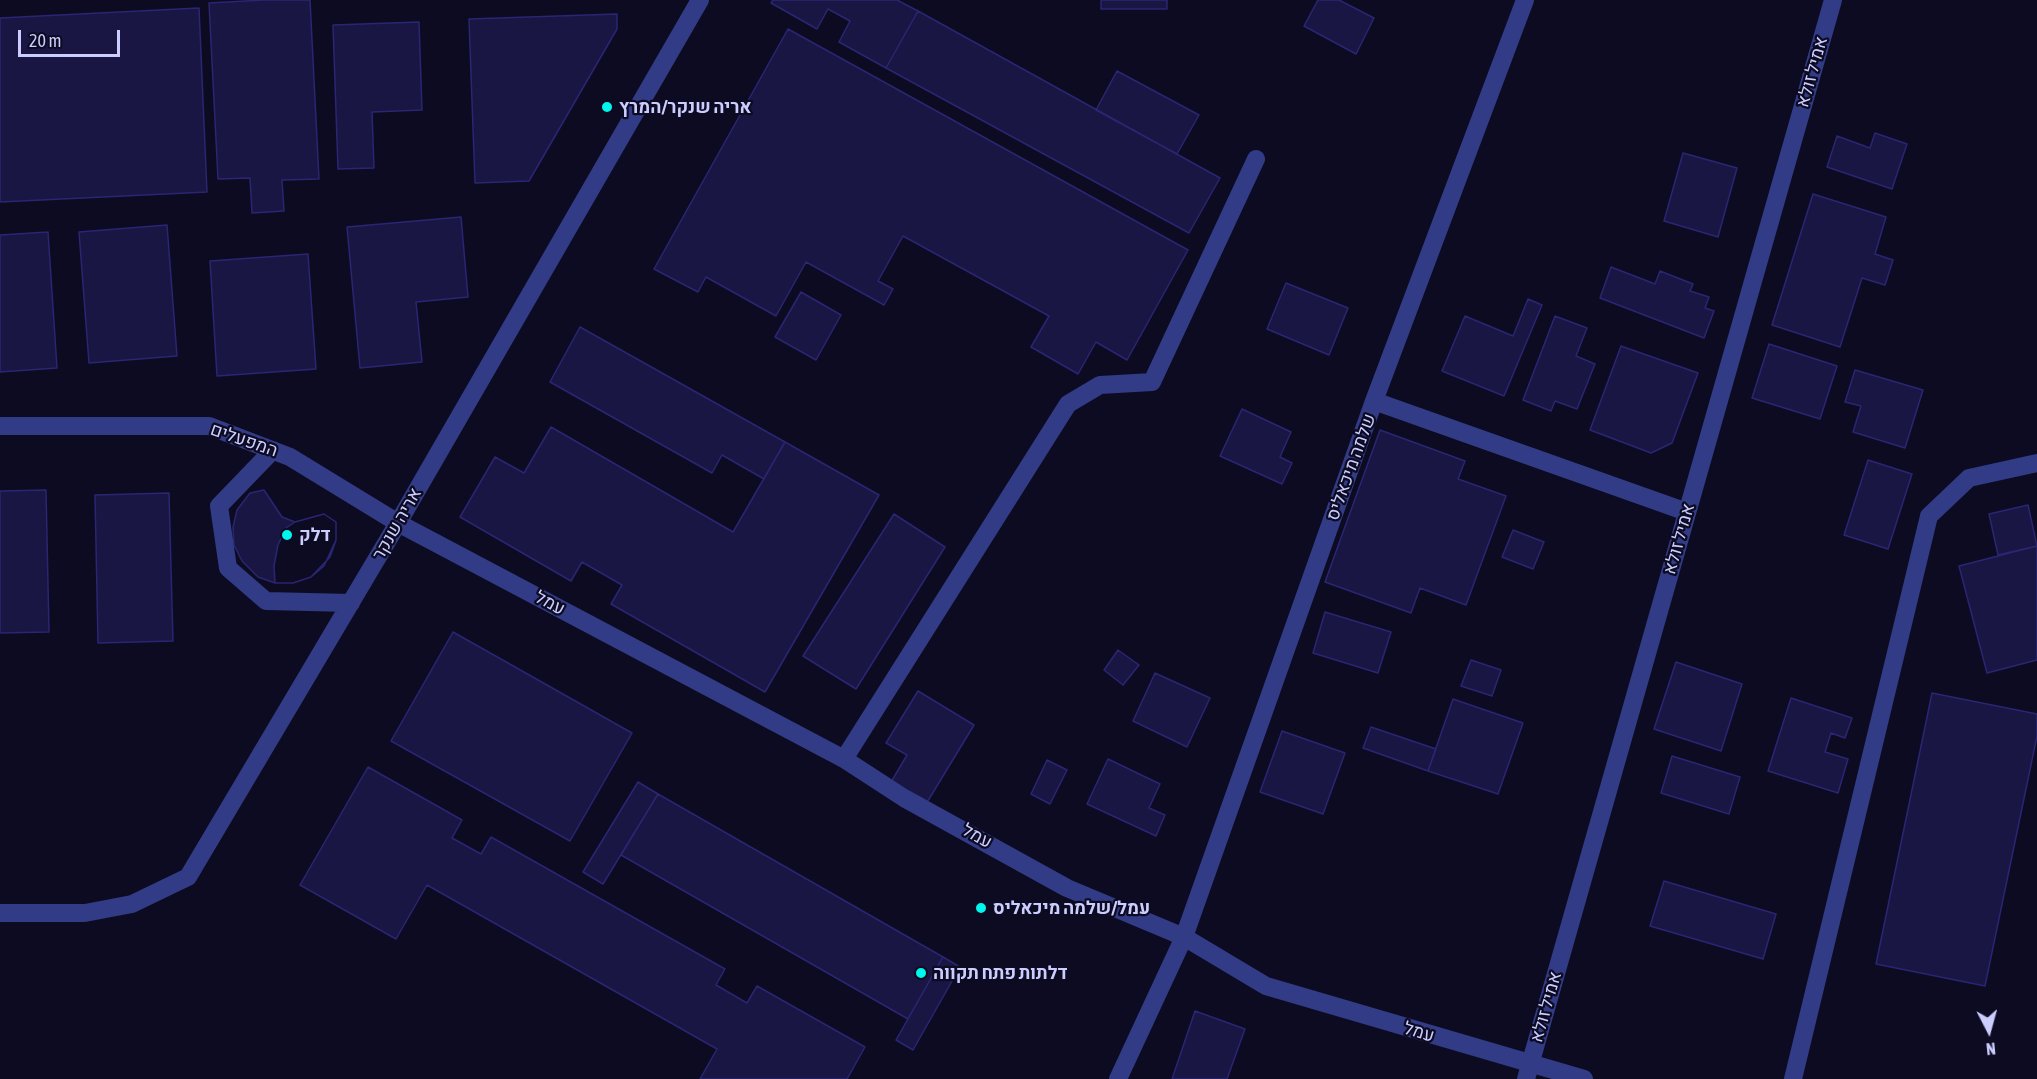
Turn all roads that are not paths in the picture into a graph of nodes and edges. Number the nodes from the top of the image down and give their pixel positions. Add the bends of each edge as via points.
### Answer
1 (700, 0) edge
2 (1525, 0) edge
3 (1833, 0) edge
4 (1256, 159) dead end
5 (1374, 401) junction
6 (0, 426) edge
7 (273, 450) junction
8 (2037, 463) edge
9 (1687, 512) junction
10 (398, 524) junction
11 (351, 603) junction
12 (844, 759) junction
13 (0, 913) edge
14 (1184, 937) junction
15 (1528, 1072) edge
16 (1118, 1079) edge
17 (1584, 1079) edge
18 (1793, 1079) edge

1 - 10 street, אריה שנקר
2 - 5 street, שלמה מיכאליס
3 - 9 street, אמיל זולא
4 - 12 street via 1152,382 1100,385 1068,404
5 - 9 street
5 - 14 street, שלמה מיכאליס
6 - 7 street, המפעלים via 209,426
7 - 10 street, המפעלים
7 - 11 street via 219,507 228,568 266,601
8 - 18 street via 1969,478 1929,516
9 - 15 street, אמיל זולא
10 - 11 street, אריה שנקר
10 - 12 street, עמל
11 - 13 street, אריה שנקר via 188,877 132,904 85,914
12 - 14 street, עמל via 904,798 1067,888
14 - 15 street, עמל via 1266,986
14 - 16 street, שלמה מיכאליס
15 - 17 street, עמל

